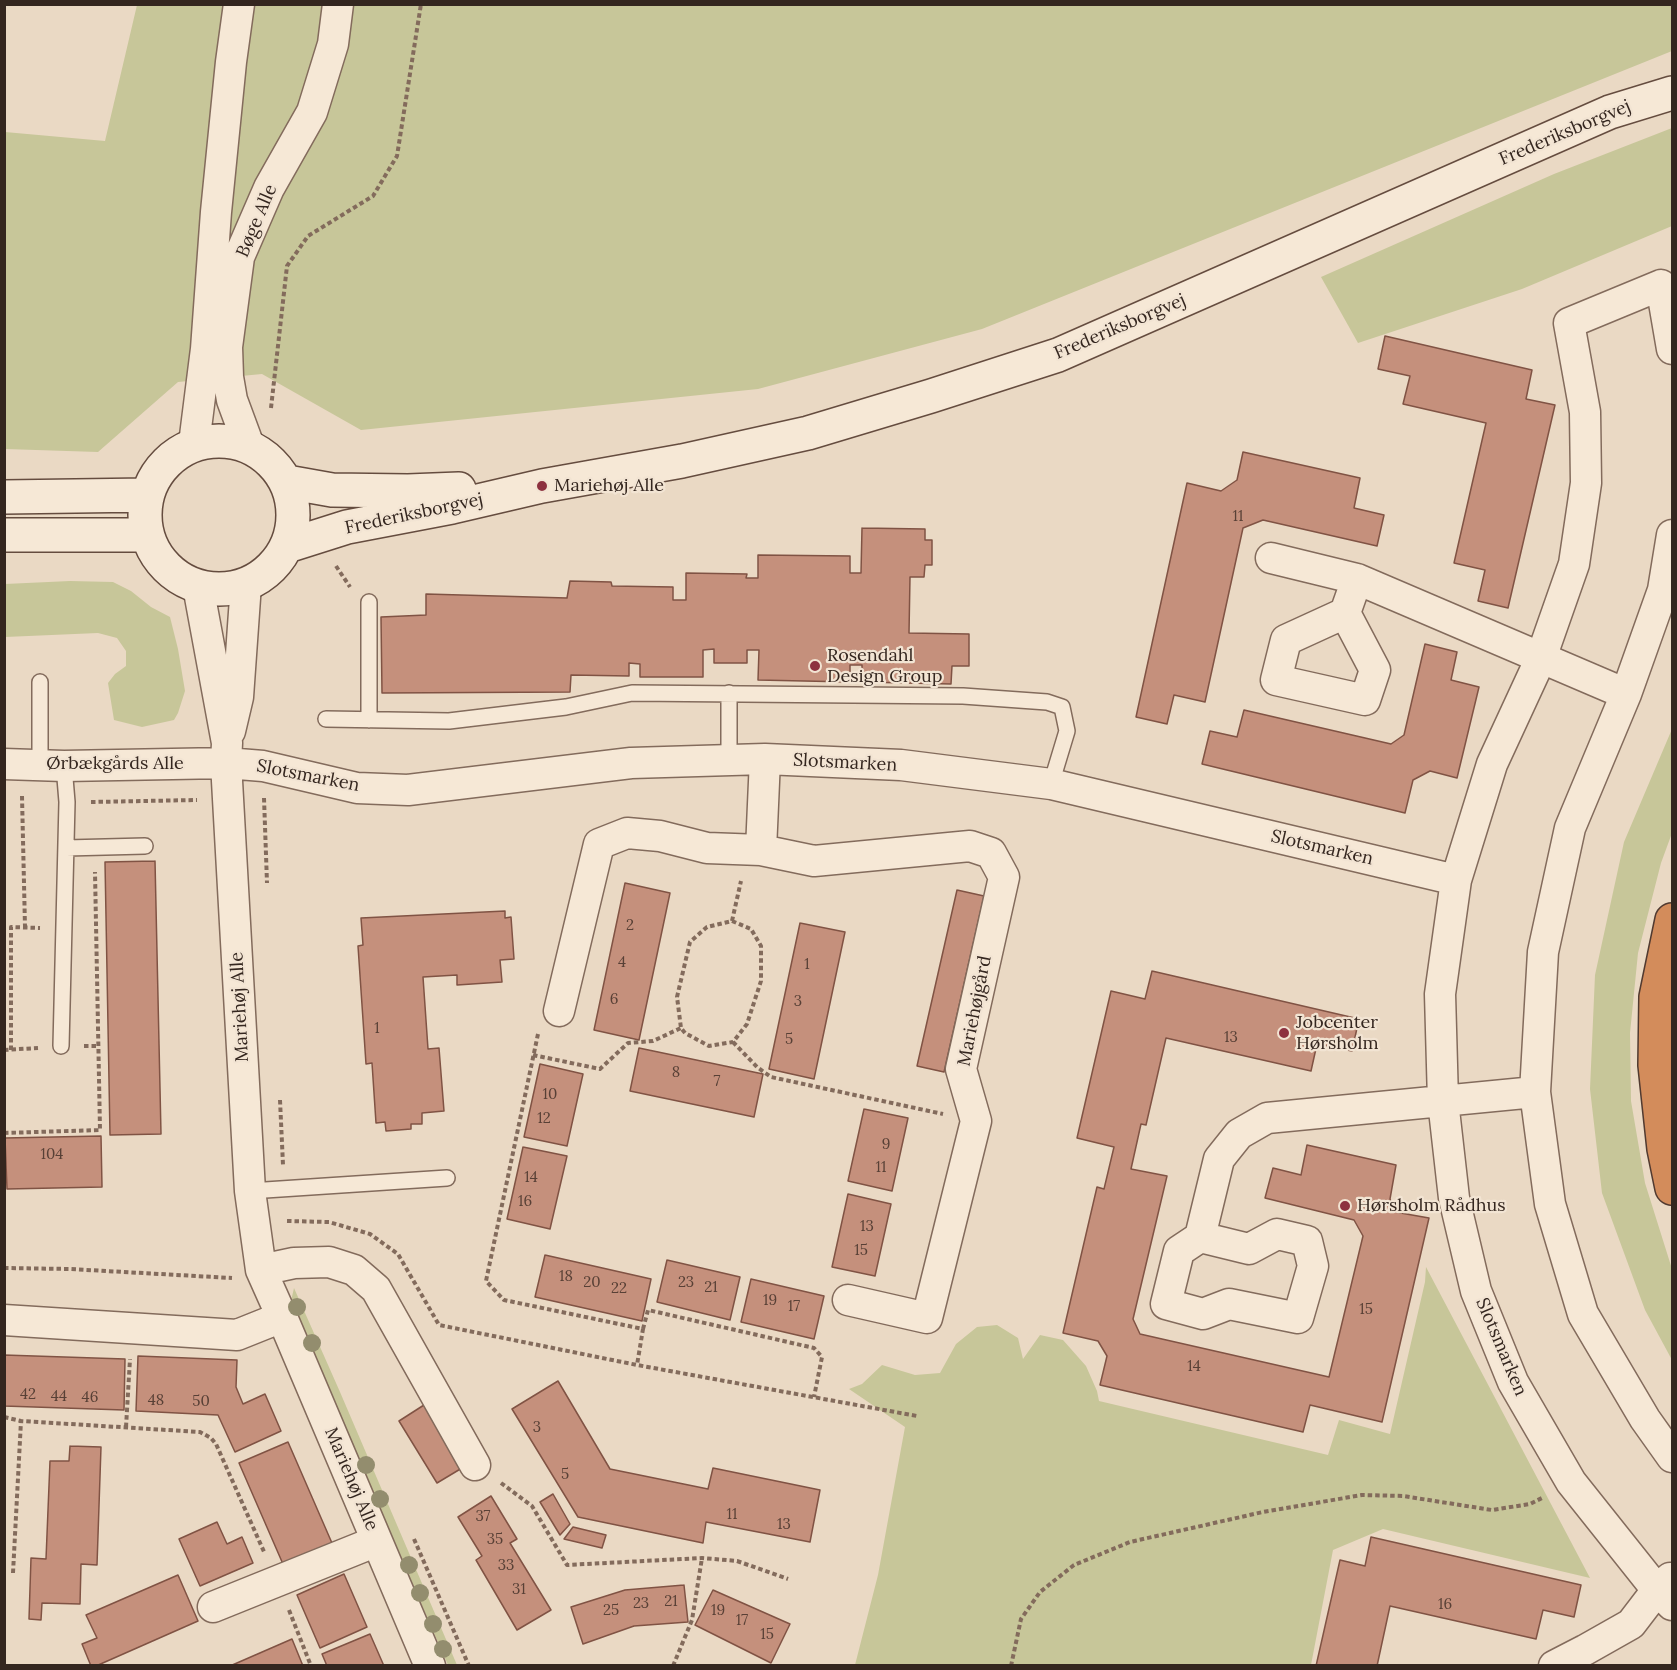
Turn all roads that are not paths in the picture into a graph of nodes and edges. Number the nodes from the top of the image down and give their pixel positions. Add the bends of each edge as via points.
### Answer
1 (239, 4) edge
2 (338, 4) edge
3 (1672, 93) edge
4 (1672, 349) edge
5 (194, 444) junction
6 (270, 463) junction
7 (542, 486) junction
8 (147, 495) junction
9 (4, 497) edge
10 (4, 535) edge
11 (147, 535) junction
12 (1672, 536) edge
13 (287, 546) junction
14 (1271, 558) dead end
15 (1357, 579) junction
16 (246, 584) junction
17 (198, 586) junction
18 (369, 602) road end
19 (1345, 613) dead end
20 (1541, 658) junction
21 (40, 682) dead end
22 (729, 693) junction
23 (1626, 694) junction
24 (326, 719) dead end
25 (369, 720) junction
26 (227, 753) junction
27 (765, 759) junction
28 (729, 760) junction
29 (4, 764) edge
30 (52, 765) junction
31 (1051, 784) junction
32 (145, 846) dead end
33 (66, 848) junction
34 (754, 850) junction
35 (1455, 880) junction
36 (1672, 923) edge
37 (559, 1011) road end
38 (61, 1046) dead end
39 (1535, 1092) junction
40 (1443, 1101) junction
41 (447, 1178) dead end
42 (1672, 1188) edge
43 (250, 1191) junction
44 (1200, 1237) junction
45 (261, 1270) junction
46 (848, 1300) dead end
47 (282, 1317) junction
48 (4, 1320) edge
49 (1672, 1457) edge
50 (475, 1465) road end
51 (377, 1541) junction
52 (1667, 1590) edge
53 (213, 1607) dead end
54 (430, 1665) edge
55 (1554, 1665) edge

1 - 5 street, Bøge Alle
2 - 6 street, Bøge Alle via 333,44 312,112 269,188 239,257 227,347 228,377 232,400
3 - 7 main road, Frederiksborgvej via 1610,112 1058,355 808,433
4 - 20 street, Slotsmarken via 1661,285 1569,323 1585,412 1586,483 1574,564
5 - 6 main road via 222,440
5 - 8 main road via 173,455 157,473
6 - 7 main road, Frederiksborgvej via 332,490
6 - 13 main road via 294,503
7 - 13 main road, Frederiksborgvej via 347,527
8 - 9 main road
8 - 11 main road
10 - 11 main road
11 - 17 main road via 154,553 166,567
12 - 23 street via 1663,590
13 - 16 main road via 267,572
14 - 15 street
15 - 19 street
15 - 20 street
16 - 17 main road via 222,589
16 - 26 street, Mariehøj Alle via 238,697
17 - 26 street, Mariehøj Alle
18 - 25 lane
20 - 23 street
20 - 35 street, Slotsmarken via 1492,764
21 - 30 lane
22 - 25 lane via 632,693 566,708 449,721
22 - 28 lane
22 - 31 lane via 963,696 1047,702 1062,708 1067,731
23 - 39 street via 1570,828 1543,952
24 - 25 lane
26 - 28 street, Slotsmarken via 263,766 357,788 408,790 631,763
26 - 30 street, Ørbækgårds Alle
26 - 43 street, Mariehøj Alle
27 - 28 street, Slotsmarken
27 - 31 street, Slotsmarken via 901,765
27 - 34 street
29 - 30 street, Ørbækgårds Alle
30 - 33 lane via 67,802
31 - 35 street, Slotsmarken
32 - 33 lane
33 - 38 lane
34 - 37 street, Mariehøjgård via 707,848 660,836 627,833 599,844
34 - 46 street, Mariehøjgård via 814,861 970,846 991,854 1004,877 961,1069 976,1121 927,1318
35 - 40 street, Slotsmarken via 1440,994
36 - 42 highway via 1656,997 1655,1065
39 - 40 street
39 - 49 street via 1550,1204 1583,1314
40 - 44 street via 1267,1118 1239,1134 1219,1159
40 - 52 street, Slotsmarken via 1454,1198 1476,1291 1513,1382 1571,1482
41 - 43 lane
43 - 45 street, Mariehøj Alle
44 - 44 street via 1249,1249 1277,1234 1307,1241 1313,1266 1298,1318 1229,1304 1203,1314 1166,1304 1179,1251
45 - 47 street, Mariehøj Alle
45 - 50 street via 294,1263 329,1262 354,1270 376,1289
47 - 48 street via 237,1335
47 - 51 street, Mariehøj Alle
51 - 53 street, Mariehøj Alle
51 - 54 street, Mariehøj Alle
52 - 55 street, Slotsmarken via 1631,1624

